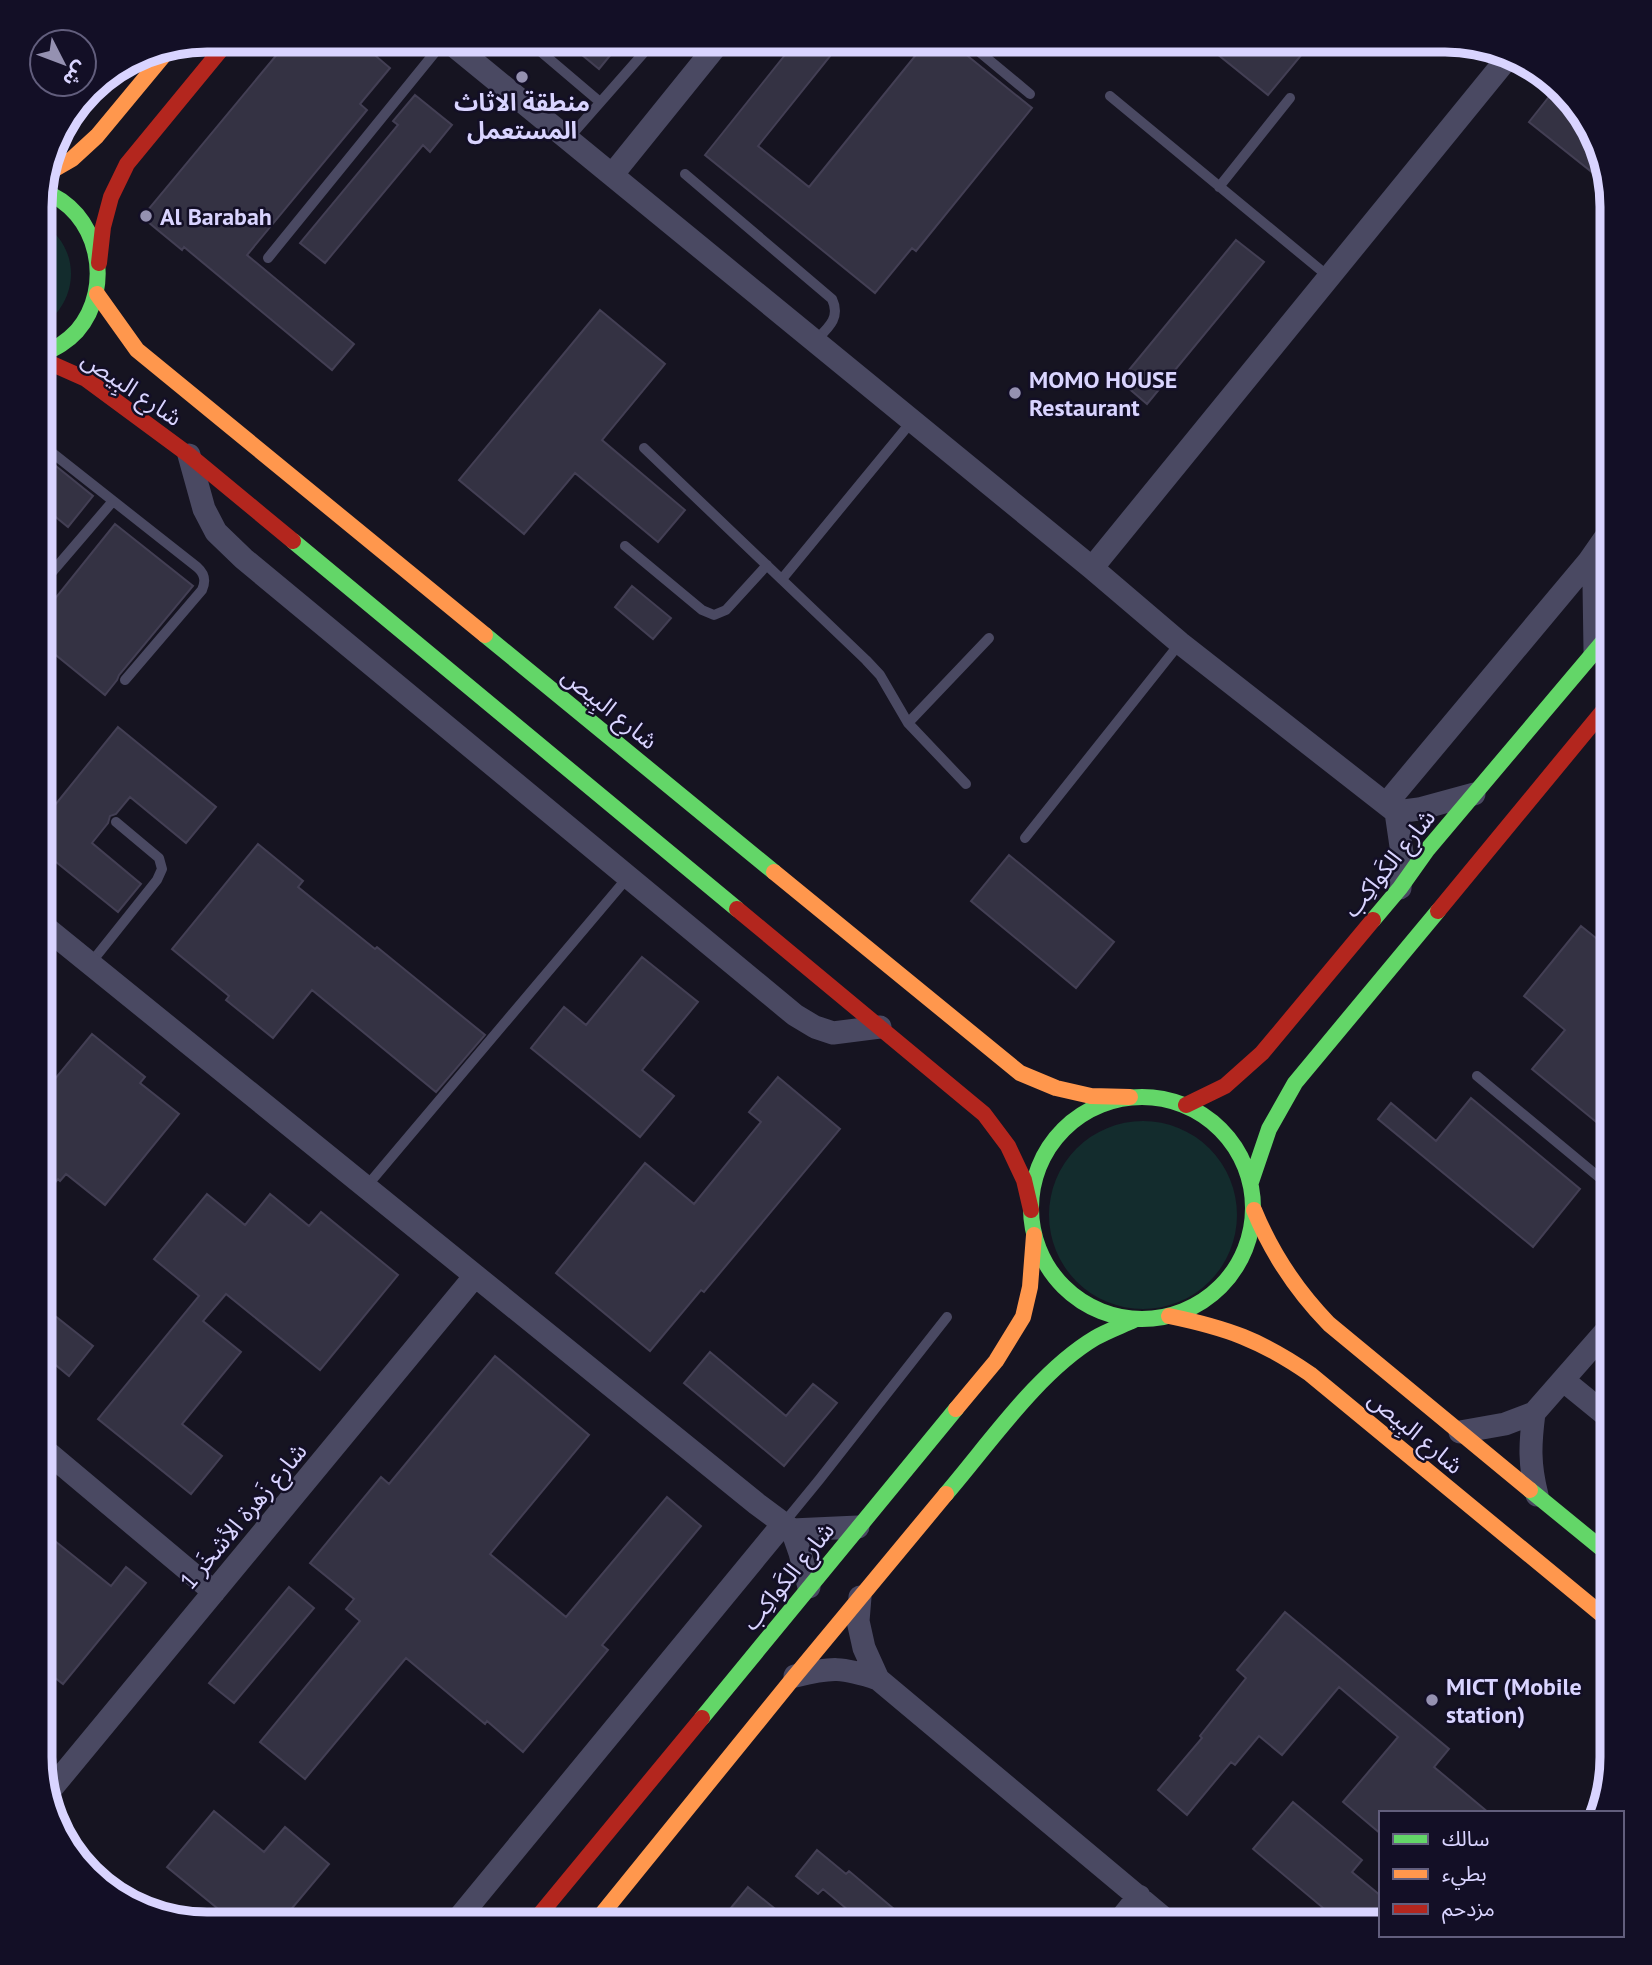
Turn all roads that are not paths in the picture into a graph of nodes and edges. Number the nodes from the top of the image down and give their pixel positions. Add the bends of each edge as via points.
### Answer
1 (218, 53) edge
2 (435, 53) edge
3 (462, 53) edge
4 (542, 53) edge
5 (644, 53) edge
6 (711, 53) edge
7 (981, 53) edge
8 (160, 60) edge
9 (1503, 64) edge
10 (1030, 94) dead end
11 (1110, 96) dead end
12 (1290, 98) dead end
13 (600, 102) junction
14 (568, 139) junction
15 (58, 167) edge
16 (685, 174) dead end
17 (612, 175) junction
18 (1219, 187) junction
19 (53, 196) edge
20 (268, 258) dead end
21 (99, 263) junction
22 (1329, 277) junction
23 (97, 294) junction
24 (815, 341) junction
25 (53, 350) edge
26 (53, 363) edge
27 (912, 421) junction
28 (644, 448) dead end
29 (53, 453) edge
30 (189, 455) junction
31 (113, 500) junction
32 (1600, 545) edge
33 (625, 546) dead end
34 (1589, 561) junction
35 (767, 565) junction
36 (1091, 568) junction
37 (53, 571) edge
38 (782, 579) junction
39 (989, 638) dead end
40 (1180, 643) junction
41 (1600, 645) edge
42 (1595, 651) junction
43 (125, 680) dead end
44 (1600, 714) edge
45 (908, 723) junction
46 (966, 784) dead end
47 (1474, 794) junction
48 (1391, 808) junction
49 (116, 822) dead end
50 (1025, 838) dead end
51 (628, 877) junction
52 (1400, 888) junction
53 (53, 933) edge
54 (90, 964) junction
55 (880, 1027) junction
56 (1477, 1076) dead end
57 (1130, 1097) junction
58 (1186, 1105) junction
59 (1600, 1178) edge
60 (1251, 1182) junction
61 (366, 1187) junction
62 (1031, 1210) junction
63 (1254, 1210) junction
64 (1034, 1235) junction
65 (475, 1276) junction
66 (1169, 1316) junction
67 (947, 1317) dead end
68 (1134, 1320) junction
69 (1600, 1338) edge
70 (1563, 1380) junction
71 (1600, 1410) edge
72 (1534, 1413) junction
73 (1460, 1432) junction
74 (52, 1456) edge
75 (1537, 1495) junction
76 (787, 1527) junction
77 (858, 1527) junction
78 (1600, 1547) edge
79 (809, 1587) junction
80 (215, 1592) junction
81 (860, 1597) junction
82 (1600, 1613) edge
83 (795, 1676) junction
84 (878, 1679) junction
85 (55, 1785) edge
86 (1139, 1896) junction
87 (464, 1912) edge
88 (542, 1912) edge
89 (604, 1912) edge
90 (1126, 1912) edge
91 (1157, 1912) edge

1 - 21 street via 127,164 111,197
2 - 20 lane
3 - 14 street
4 - 13 lane
5 - 13 lane
6 - 17 street
7 - 10 lane
8 - 15 street via 97,136
9 - 22 street
11 - 18 lane
12 - 18 lane
13 - 14 lane
14 - 17 street
16 - 24 lane via 832,299 835,318
17 - 24 street
18 - 22 lane
19 - 21 street via 73,210 91,234
21 - 23 street
22 - 36 street
23 - 25 street via 85,321
23 - 57 street, شارع البِيص via 137,350 1020,1073 1091,1096
24 - 27 street
26 - 30 street, شارع البِيص via 86,379
27 - 36 street
27 - 38 lane
28 - 35 lane
29 - 31 lane
30 - 51 street via 204,509 216,532 244,559
30 - 55 street, شارع البِيص
31 - 37 lane
31 - 43 lane via 197,567 205,580 202,590
32 - 34 street
33 - 35 lane via 714,615 726,610
34 - 42 street
34 - 48 street
35 - 38 lane
36 - 40 street
38 - 45 lane via 880,675
39 - 45 lane
40 - 48 street
40 - 50 lane
41 - 42 street, شارع الكَواكِب
42 - 47 street, شارع الكَواكِب
44 - 60 street via 1295,1083 1269,1129
45 - 46 lane
47 - 48 street via 1419,808
47 - 52 street, شارع الكَواكِب
48 - 52 street via 1402,853
49 - 54 lane via 159,858 162,869
51 - 55 street via 815,1027 833,1033
51 - 61 lane
52 - 58 street, شارع الكَواكِب via 1262,1053 1225,1086
53 - 54 street
54 - 61 street
55 - 62 street, شارع البِيص via 984,1114 1008,1146 1024,1180
56 - 59 lane
57 - 58 street
57 - 62 street via 1098,1106 1070,1123 1049,1148 1035,1178
58 - 60 street via 1227,1136
60 - 63 street
61 - 65 street
62 - 64 street
63 - 66 street via 1249,1239 1237,1266 1196,1306
63 - 73 street, شارع البِيص via 1277,1261 1309,1305
64 - 68 street via 1060,1284 1081,1302
64 - 77 street, شارع الكَواكِب via 1023,1317 996,1361
65 - 76 street
65 - 80 street, شارع زَهرة الأشخَر 1
66 - 68 street
66 - 82 street, شارع البِيص via 1251,1338 1289,1359
67 - 76 lane
68 - 81 street via 1095,1338 1030,1394
69 - 70 street
70 - 71 street
70 - 72 street
72 - 73 street
72 - 75 street via 1530,1449
73 - 75 street, شارع البِيص
74 - 80 street
75 - 78 street, شارع البِيص
76 - 77 street
76 - 79 street
76 - 87 street
77 - 79 street, شارع الكَواكِب
79 - 88 street, شارع الكَواكِب
80 - 85 street, شارع زَهرة الأشخَر 1
81 - 83 street
81 - 84 street via 858,1621
83 - 84 street via 848,1669
83 - 89 street
84 - 86 street
86 - 90 street
86 - 91 street

